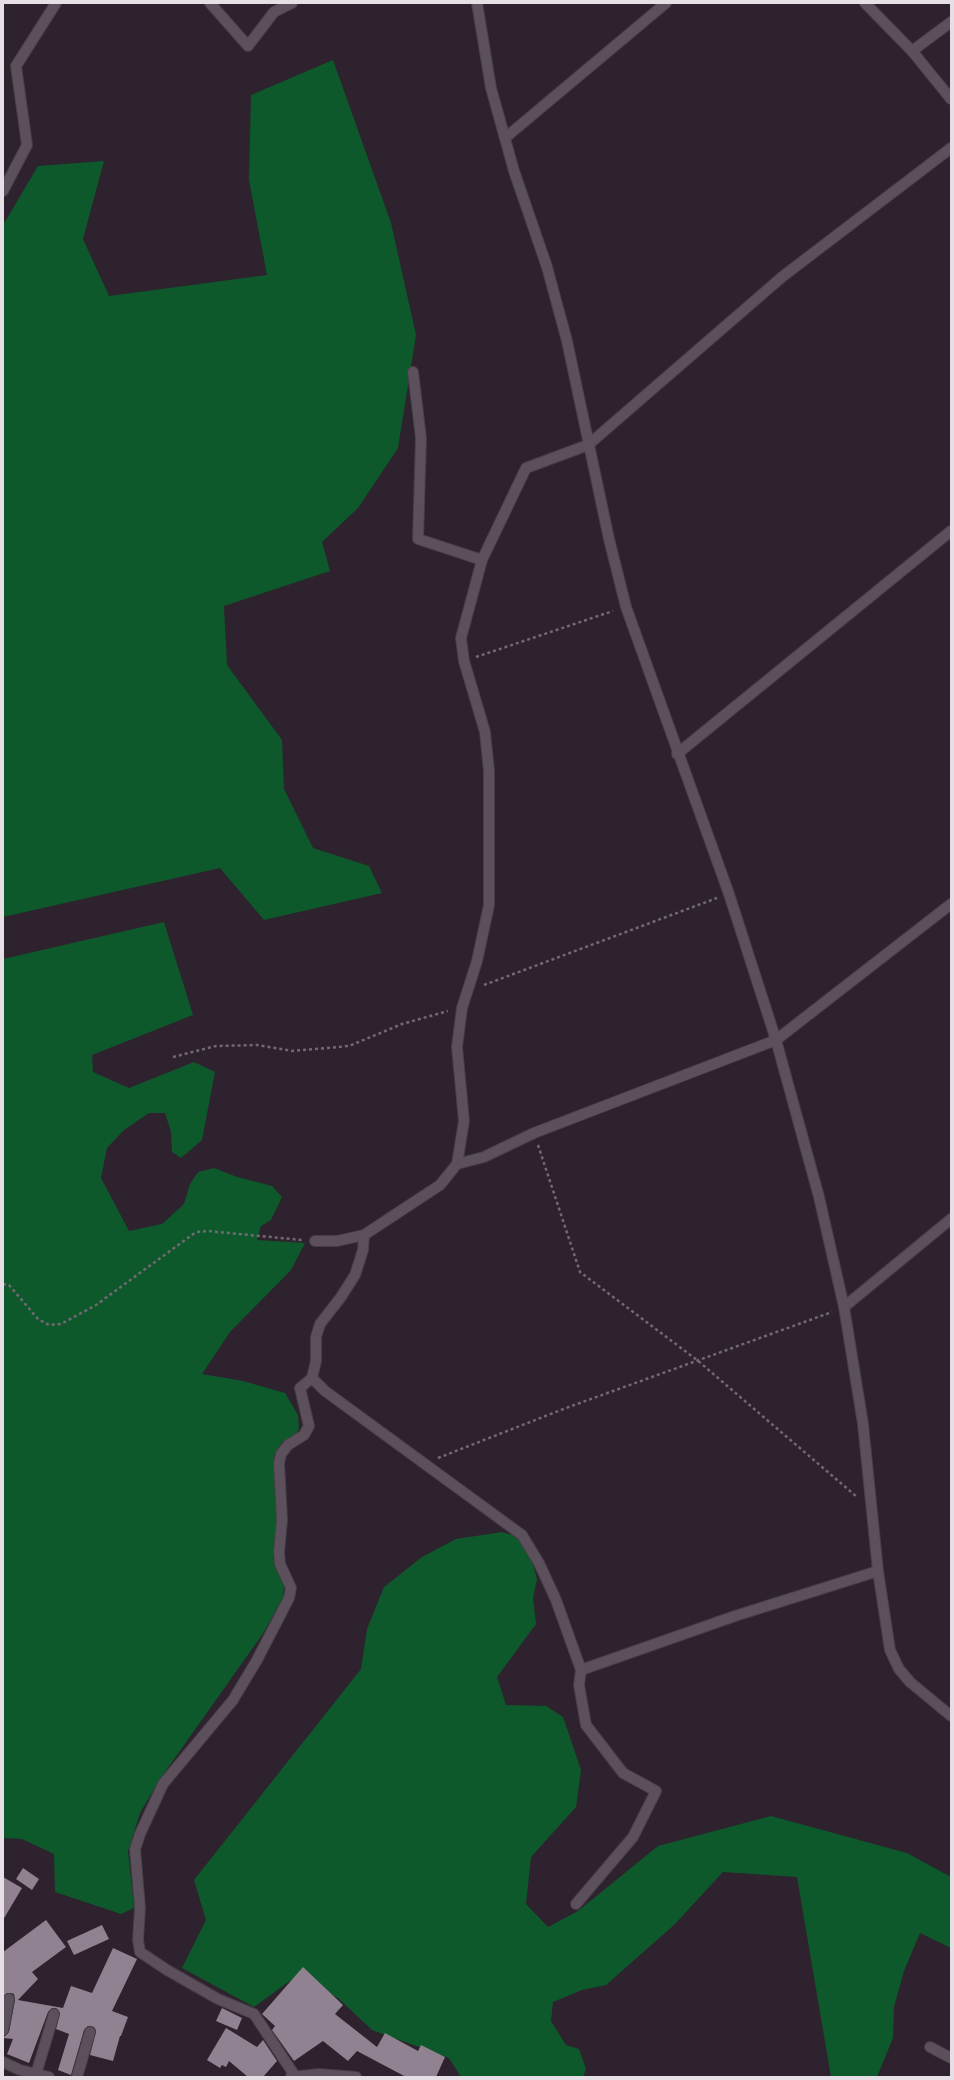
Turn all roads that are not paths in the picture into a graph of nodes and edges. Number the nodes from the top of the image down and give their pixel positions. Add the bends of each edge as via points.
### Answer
1 (56, 3) edge
2 (210, 3) edge
3 (292, 3) edge
4 (476, 3) edge
5 (666, 3) edge
6 (865, 3) edge
7 (951, 22) edge
8 (912, 51) junction
9 (951, 99) edge
10 (505, 138) junction
11 (951, 148) edge
12 (3, 191) edge
13 (413, 372) dead end
14 (588, 445) junction
15 (951, 531) edge
16 (482, 560) junction
17 (677, 754) junction
18 (951, 904) edge
19 (776, 1040) junction
20 (457, 1164) junction
21 (951, 1219) edge
22 (364, 1235) junction
23 (315, 1241) road end
24 (844, 1307) junction
25 (312, 1378) junction
26 (878, 1571) junction
27 (581, 1670) junction
28 (951, 1716) edge
29 (576, 1904) dead end
30 (9, 1999) dead end
31 (54, 2014) dead end
32 (3, 2030) edge
33 (90, 2032) dead end
34 (930, 2047) dead end
35 (951, 2058) edge
36 (3, 2062) edge
37 (36, 2074) junction
38 (293, 2076) edge
39 (49, 2077) edge
40 (77, 2077) edge
41 (356, 2077) edge

1 - 12 street via 16,66 27,145
2 - 3 street via 248,46 274,12
4 - 10 street via 491,88
5 - 10 street
6 - 8 street
7 - 8 street
8 - 9 street
10 - 14 street via 526,209 547,267 567,342
11 - 14 street via 782,277
13 - 16 street via 421,438 418,539
14 - 16 street via 526,468
14 - 17 street via 626,607
15 - 17 street
16 - 20 street via 461,638 464,661 484,732 489,772 489,905 477,961 462,1008 458,1048 464,1121
17 - 19 street via 729,894
18 - 19 street
19 - 20 street via 534,1133 484,1157
19 - 24 street via 819,1197
20 - 22 street via 440,1186
21 - 24 street
22 - 23 street via 336,1241
22 - 25 street via 363,1250 355,1275 320,1324
24 - 26 street via 863,1424
25 - 27 street via 325,1391 522,1535 539,1563 556,1600
25 - 38 street via 300,1388 308,1426 304,1435 288,1445 281,1454 279,1463 282,1520 278,1552 280,1564 291,1588 289,1598 258,1660 233,1700 163,1784 135,1849 140,1908 140,1952 218,1999 254,2014
26 - 27 street via 736,1616
26 - 28 street via 890,1650 899,1669 910,1682
27 - 29 street via 579,1685 586,1725 623,1772 656,1791 633,1837
30 - 32 street
31 - 37 street
33 - 40 street
34 - 35 street
36 - 37 street
37 - 39 street
38 - 41 street via 319,2074

